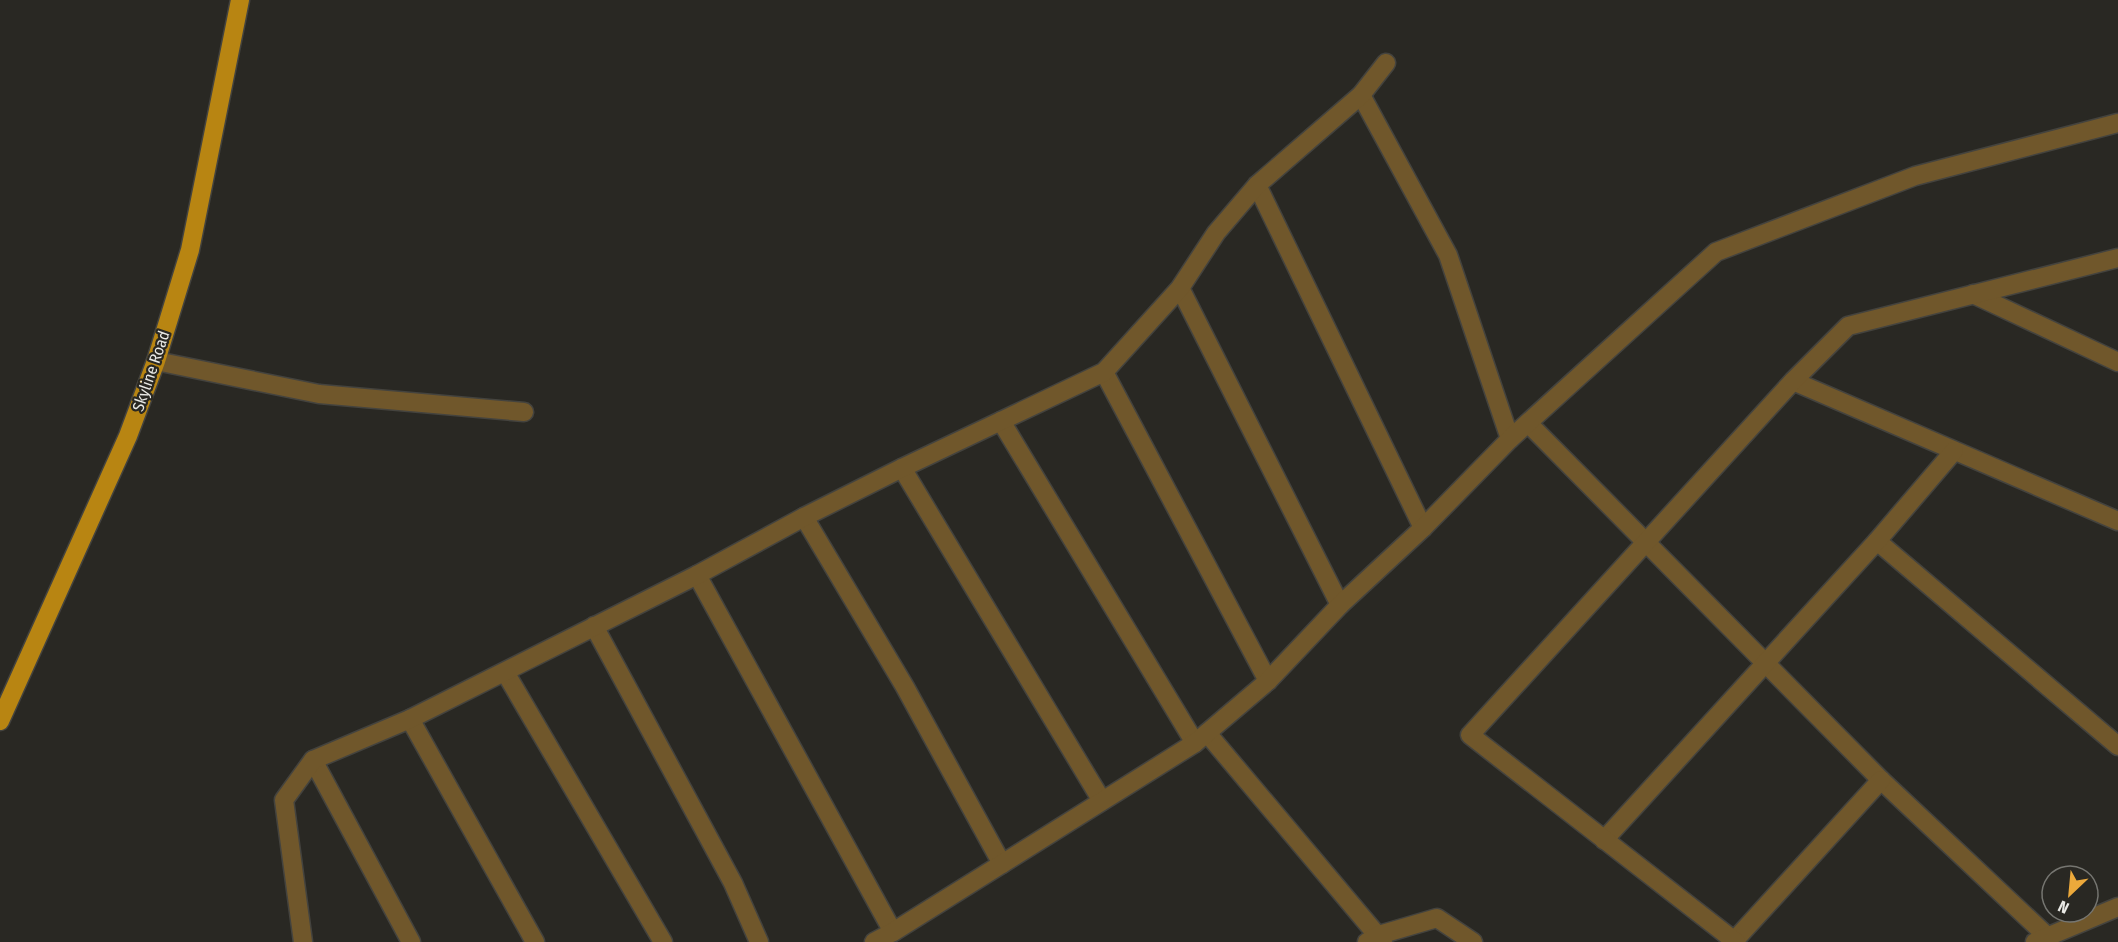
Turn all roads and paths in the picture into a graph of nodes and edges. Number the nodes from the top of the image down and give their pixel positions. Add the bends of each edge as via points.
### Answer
1 (240, 0) edge
2 (1386, 63) dead end
3 (1361, 95) junction
4 (2118, 123) edge
5 (1257, 185) junction
6 (2118, 258) edge
7 (1180, 288) junction
8 (1973, 294) junction
9 (156, 361) junction
10 (2118, 362) edge
11 (1104, 372) junction
12 (1792, 381) junction
13 (524, 412) dead end
14 (1001, 421) junction
15 (1528, 423) junction
16 (1510, 439) junction
17 (1954, 451) junction
18 (902, 468) junction
19 (804, 517) junction
20 (2118, 521) edge
21 (1423, 528) junction
22 (1877, 541) junction
23 (1645, 542) junction
24 (698, 575) junction
25 (1340, 605) junction
26 (594, 626) junction
27 (1765, 663) junction
28 (505, 672) junction
29 (1268, 681) junction
30 (410, 719) junction
31 (0, 721) edge
32 (1201, 738) junction
33 (2118, 746) edge
34 (313, 760) junction
35 (1881, 780) junction
36 (1102, 801) junction
37 (1604, 840) junction
38 (1002, 864) junction
39 (2118, 908) edge
40 (893, 932) junction
41 (2042, 939) edge
42 (1377, 940) edge
43 (1735, 941) edge
44 (303, 942) edge
45 (411, 942) edge
46 (535, 942) edge
47 (663, 942) edge
48 (759, 942) edge
49 (874, 942) edge
50 (1473, 942) edge

1 - 9 main road, Skyline Road via 190,250
2 - 3 street
3 - 5 street
3 - 16 street via 1448,255
4 - 15 street via 1915,176 1716,252
5 - 7 street via 1216,233
5 - 21 street
6 - 8 street
7 - 11 street
7 - 25 street
8 - 10 street
8 - 12 street via 1848,326
9 - 13 street via 319,394
9 - 31 main road, Skyline Road via 128,436
11 - 14 street
11 - 29 street
12 - 17 street
12 - 23 street
14 - 18 street
14 - 32 street
15 - 16 street
15 - 23 street
16 - 21 street
17 - 20 street
17 - 22 street
18 - 19 street
18 - 36 street
19 - 24 street
19 - 38 street via 905,687
21 - 25 street
22 - 27 street
22 - 33 street
23 - 27 street
23 - 37 street via 1470,735
24 - 26 street
24 - 40 street
25 - 29 street
26 - 28 street
26 - 48 street via 733,883
27 - 35 street
27 - 37 street
28 - 30 street
28 - 47 street
29 - 32 street
30 - 34 street
30 - 46 street
32 - 36 street
32 - 42 street
34 - 44 street via 284,800
34 - 45 street
35 - 41 street
35 - 43 street
36 - 38 street
37 - 43 street
38 - 40 street
39 - 41 street
40 - 49 street
42 - 50 street via 1437,918

